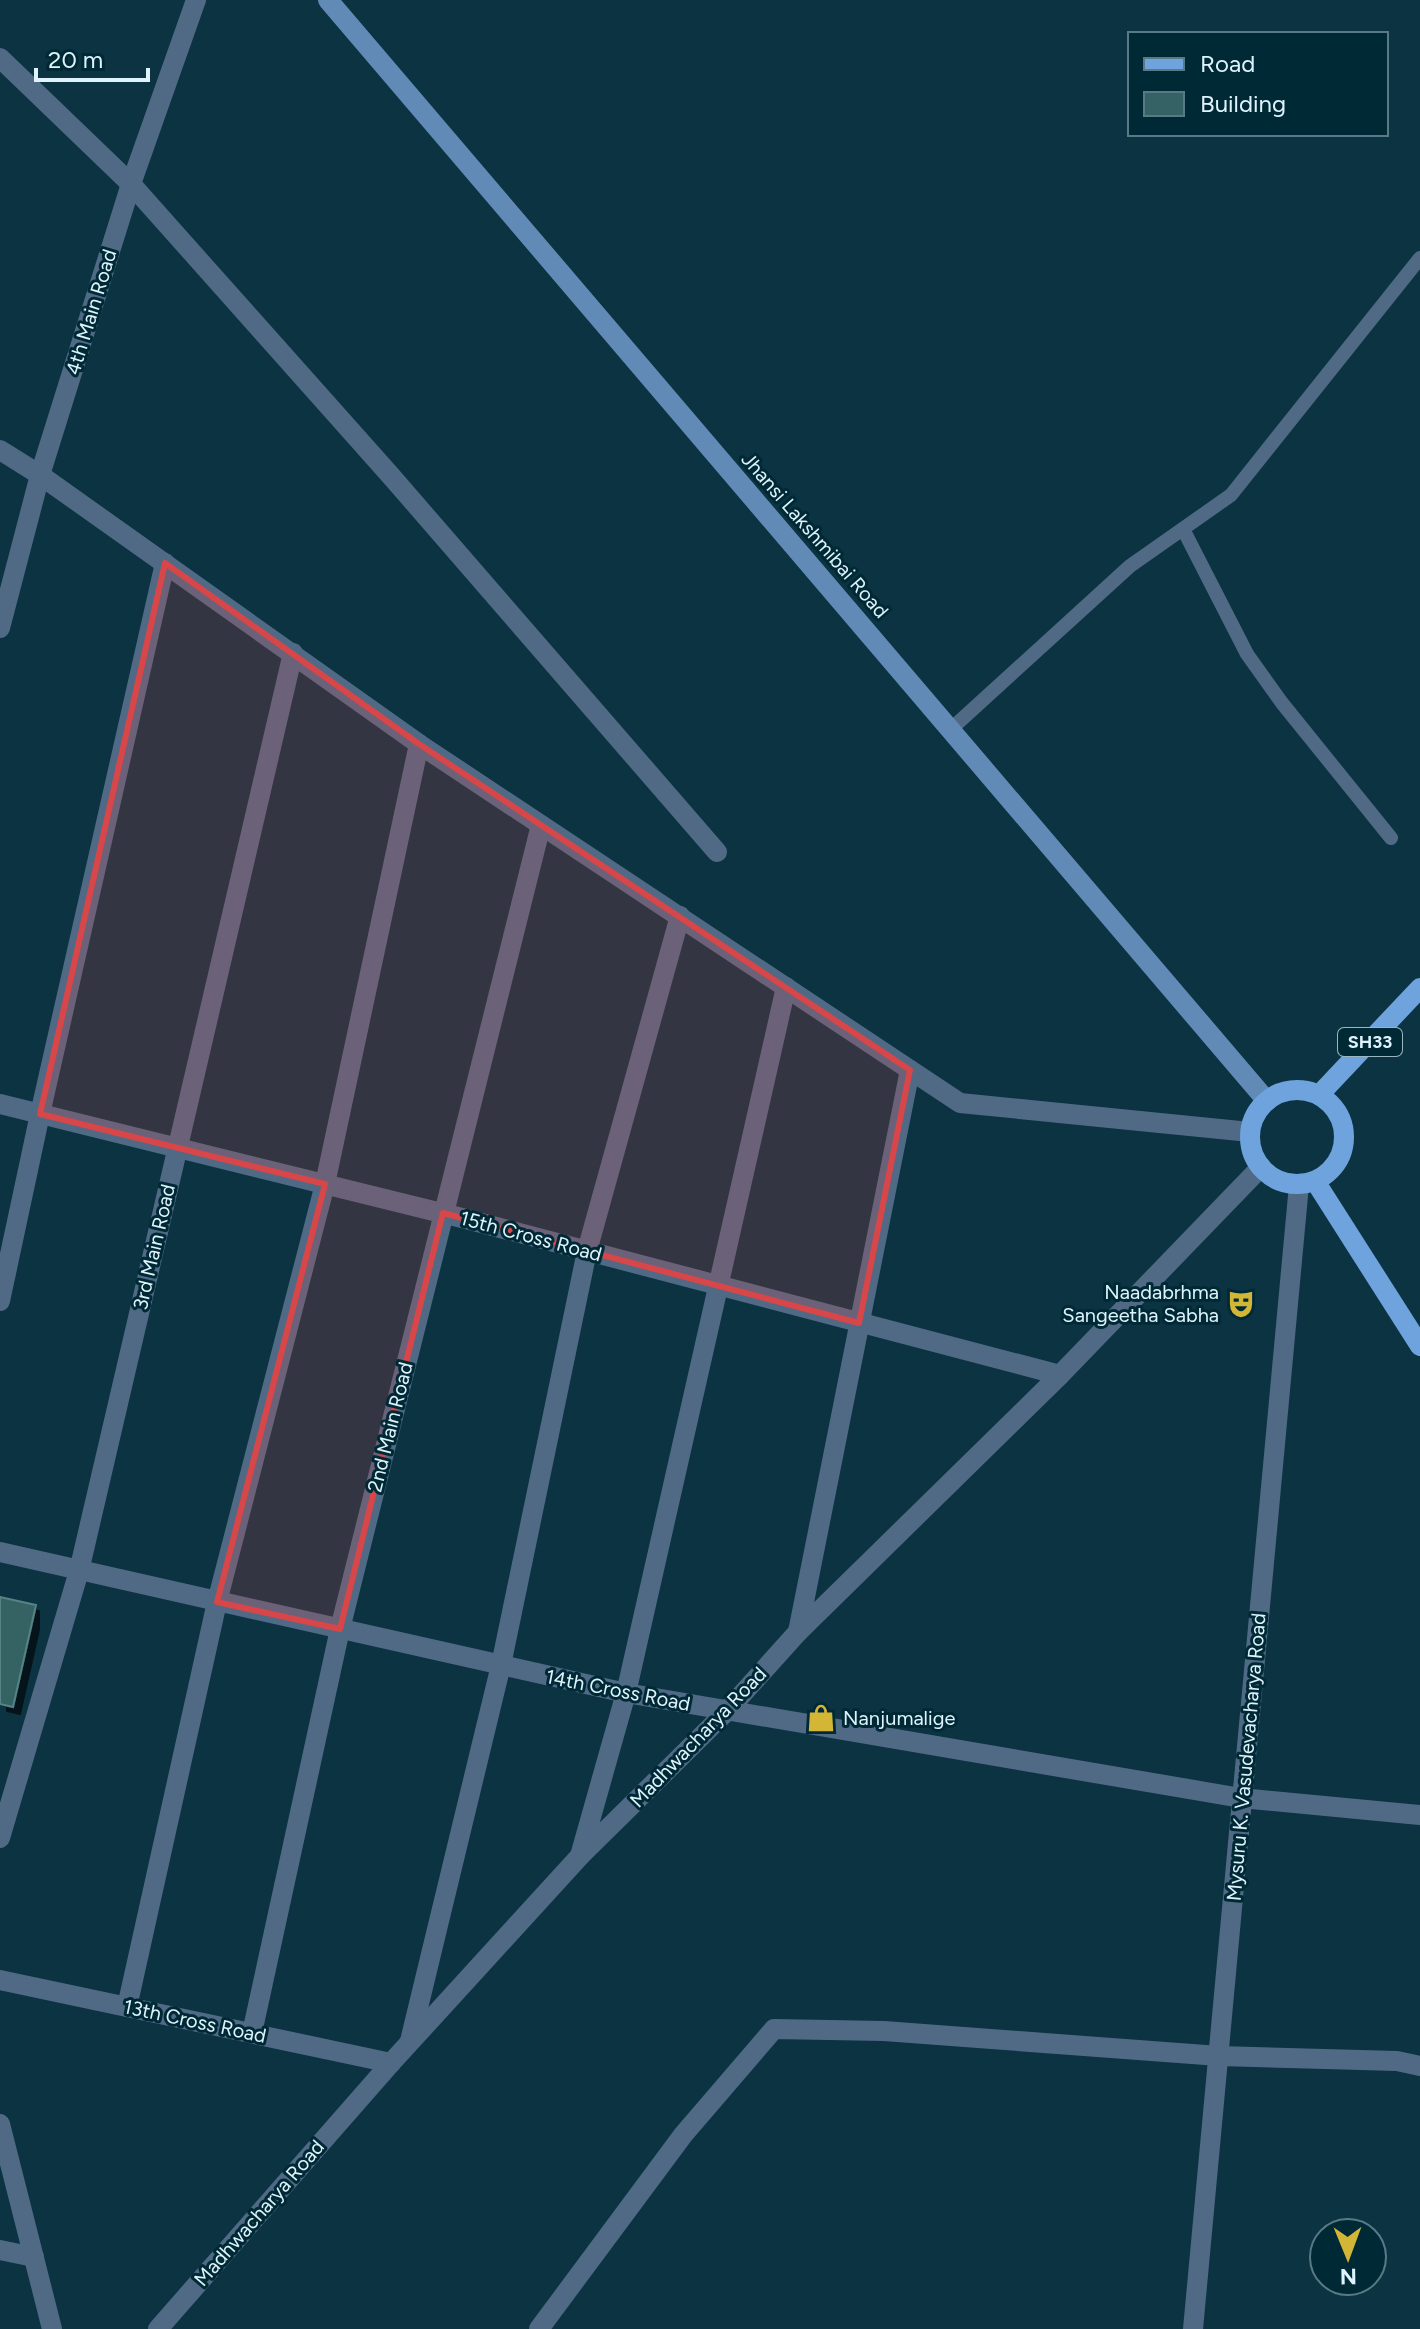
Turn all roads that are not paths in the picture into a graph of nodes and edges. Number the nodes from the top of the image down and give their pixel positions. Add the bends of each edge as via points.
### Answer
1 (196, 0) edge
2 (328, 0) edge
3 (0, 58) edge
4 (131, 184) junction
5 (1420, 258) edge
6 (0, 450) edge
7 (40, 475) junction
8 (1183, 529) junction
9 (165, 563) junction
10 (0, 628) edge
11 (293, 653) junction
12 (950, 730) junction
13 (419, 744) junction
14 (541, 825) junction
15 (1391, 838) dead end
16 (717, 852) dead end
17 (680, 916) junction
18 (786, 987) junction
19 (1420, 988) edge
20 (910, 1070) junction
21 (1319, 1095) junction
22 (1267, 1101) junction
23 (0, 1104) edge
24 (40, 1114) junction
25 (1250, 1132) junction
26 (177, 1148) junction
27 (1261, 1167) junction
28 (1307, 1183) junction
29 (325, 1184) junction
30 (443, 1213) junction
31 (587, 1251) junction
32 (719, 1286) junction
33 (0, 1301) edge
34 (859, 1323) junction
35 (1420, 1346) edge
36 (1060, 1375) junction
37 (0, 1552) edge
38 (79, 1571) junction
39 (217, 1602) junction
40 (340, 1629) junction
41 (798, 1632) junction
42 (501, 1665) junction
43 (626, 1693) junction
44 (727, 1711) junction
45 (1241, 1798) junction
46 (1420, 1815) edge
47 (0, 1838) edge
48 (580, 1856) junction
49 (0, 1980) edge
50 (127, 2007) junction
51 (252, 2033) junction
52 (410, 2041) junction
53 (1219, 2056) junction
54 (391, 2063) junction
55 (1420, 2066) edge
56 (0, 2124) edge
57 (0, 2250) edge
58 (34, 2257) junction
59 (52, 2329) edge
60 (158, 2329) edge
61 (539, 2329) edge
62 (1193, 2329) edge

1 - 4 street, 4th Main Road
2 - 12 main road, Jhansi Lakshmibai Road
3 - 4 street
4 - 7 street, 4th Main Road
4 - 16 street
5 - 8 lane via 1231,495
6 - 7 street
7 - 9 street
7 - 10 street, 4th Main Road
8 - 12 lane via 1130,566
8 - 15 lane via 1247,654
9 - 11 street
9 - 24 street
11 - 13 street
11 - 26 street, 3rd Main Road
12 - 22 main road, Jhansi Lakshmibai Road
13 - 14 street
13 - 29 street
14 - 17 street
14 - 30 street, 2nd Main Road
17 - 18 street
17 - 31 street
18 - 20 street
18 - 32 street
19 - 21 main road, SH33
20 - 25 street via 960,1103
20 - 34 street
21 - 22 main road via 1293,1090
21 - 28 main road via 1338,1114 1345,1139 1336,1164
22 - 25 main road
23 - 24 street, 15th Cross Road
24 - 26 street, 15th Cross Road
24 - 33 street
25 - 27 main road
26 - 29 street, 15th Cross Road
26 - 38 street, 3rd Main Road
27 - 28 main road via 1271,1176
27 - 36 street, Madhwacharya Road
28 - 35 main road
28 - 45 street, Mysuru K. Vasudevacharya Road
29 - 30 street, 15th Cross Road
29 - 39 street
30 - 31 street, 15th Cross Road
30 - 40 street, 2nd Main Road
31 - 32 street, 15th Cross Road
31 - 42 street
32 - 34 street, 15th Cross Road
32 - 43 street
34 - 36 street, 15th Cross Road
34 - 41 street
36 - 41 street, Madhwacharya Road
37 - 38 street, 14th Cross Road
38 - 39 street, 14th Cross Road
38 - 47 street, 3rd Main Road
39 - 40 street, 14th Cross Road
39 - 50 street
40 - 42 street, 14th Cross Road
40 - 51 street, 2nd Main Road
41 - 44 street, Madhwacharya Road
42 - 43 street, 14th Cross Road
42 - 52 street
43 - 44 street, 14th Cross Road
43 - 48 street
44 - 45 street, 14th Cross Road
44 - 48 street, Madhwacharya Road
45 - 46 street, 14th Cross Road
45 - 53 street, Mysuru K. Vasudevacharya Road
48 - 52 street, Madhwacharya Road
49 - 50 street, 13th Cross Road
50 - 51 street, 13th Cross Road
51 - 54 street, 13th Cross Road
52 - 54 street, Madhwacharya Road
53 - 55 street
53 - 61 street via 884,2031 774,2029 683,2135
53 - 62 street, Mysuru K. Vasudevacharya Road
54 - 60 street, Madhwacharya Road
56 - 58 street
57 - 58 street
58 - 59 street

